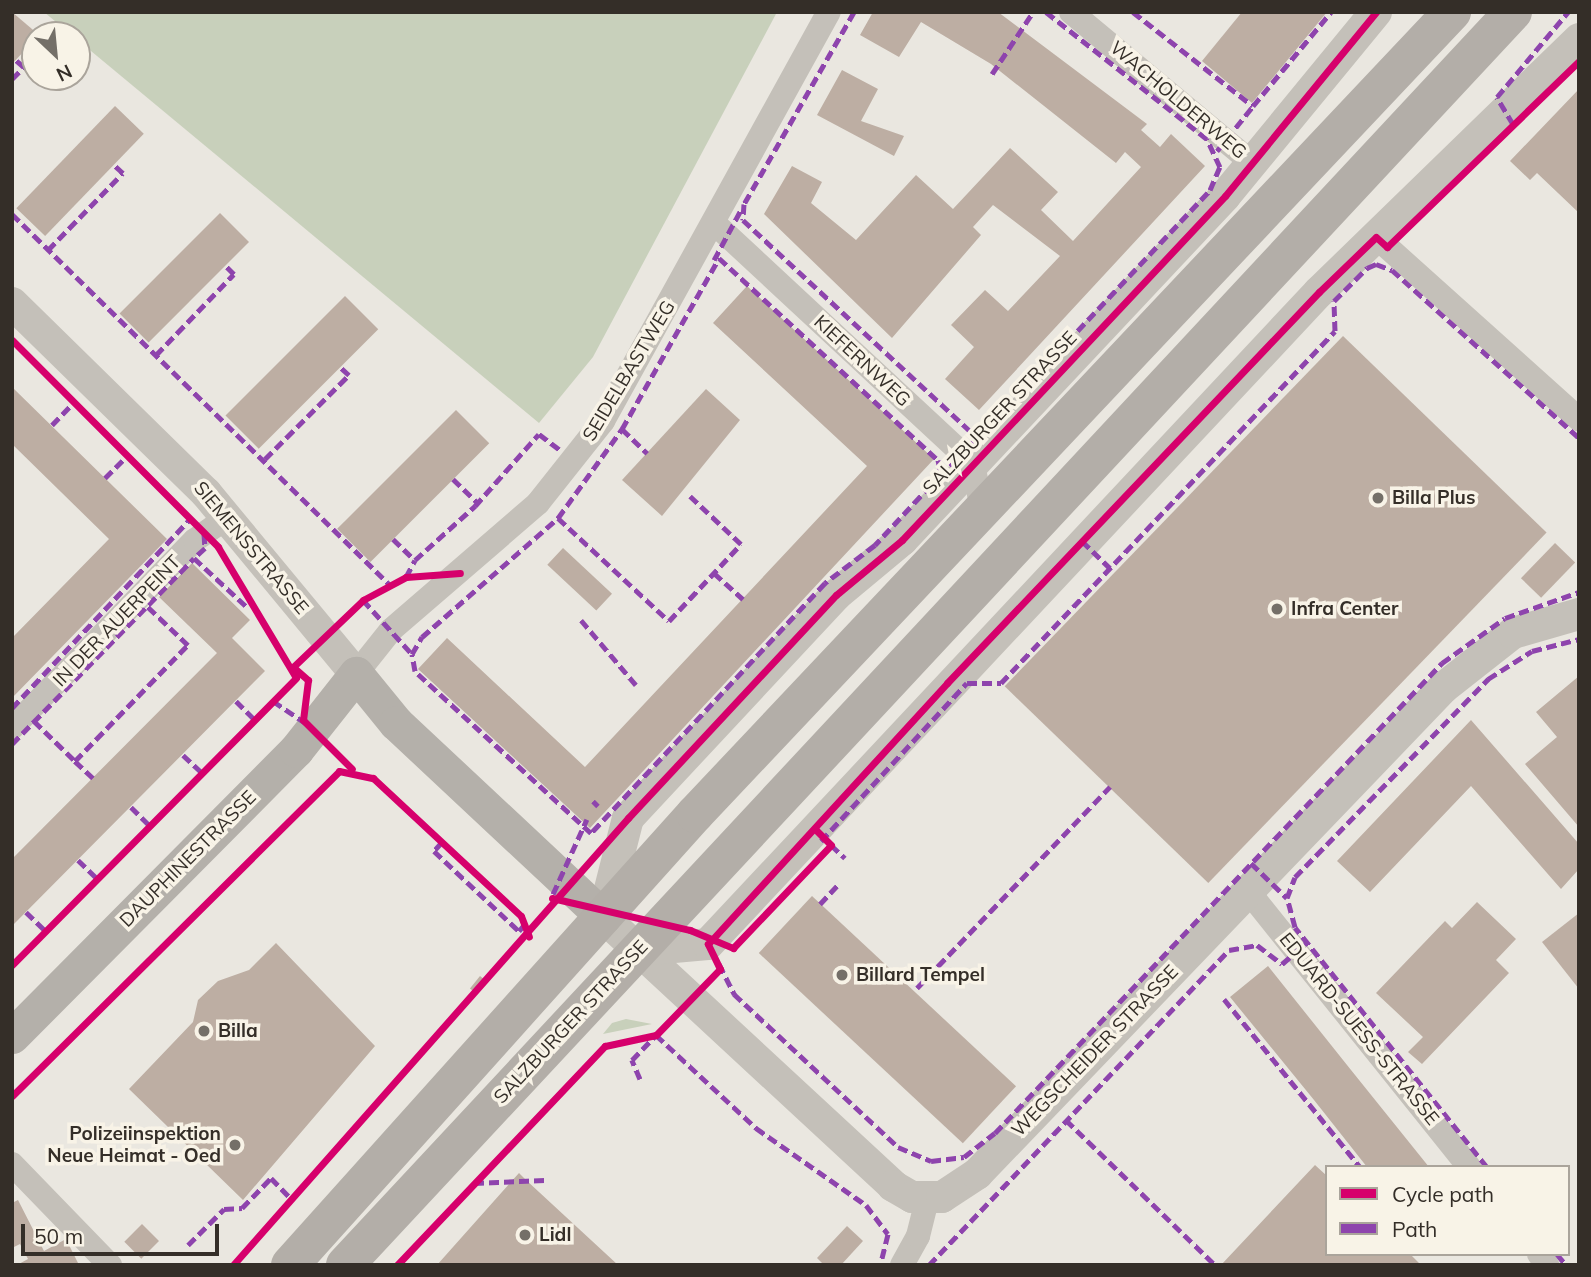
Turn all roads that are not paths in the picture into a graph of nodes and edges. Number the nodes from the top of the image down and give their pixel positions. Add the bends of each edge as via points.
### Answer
1 (829, 12) edge
2 (1071, 12) edge
3 (1376, 12) edge
4 (1452, 12) edge
5 (1513, 12) edge
6 (1579, 39) edge
7 (1252, 163) junction
8 (714, 223) junction
9 (1376, 237) junction
10 (12, 303) edge
11 (1579, 419) edge
12 (973, 464) junction
13 (984, 514) junction
14 (227, 519) junction
15 (1579, 614) edge
16 (356, 674) junction
17 (12, 728) edge
18 (1248, 891) junction
19 (603, 917) junction
20 (640, 950) junction
21 (12, 1036) edge
22 (12, 1164) edge
23 (1467, 1165) edge
24 (927, 1199) junction
25 (110, 1265) edge
26 (290, 1265) edge
27 (345, 1265) edge
28 (902, 1265) edge

1 - 8 street, SEIDELBASTWEG
2 - 7 street, WACHOLDERWEG
3 - 7 street, SALZBURGER STRASSE
4 - 13 main road, SALZBURGER STRASSE
5 - 20 main road, SALZBURGER STRASSE
6 - 9 street
7 - 12 street, SALZBURGER STRASSE
8 - 12 street, KIEFERNWEG
8 - 16 street, SEIDELBASTWEG via 574,462 538,503 391,630
9 - 11 street
9 - 20 street via 947,683 708,944
10 - 14 street, SIEMENSSTRASSE
12 - 13 street
12 - 19 street, SALZBURGER STRASSE via 902,540 836,595 628,818
13 - 19 main road, SALZBURGER STRASSE
14 - 16 street, SIEMENSSTRASSE
14 - 17 street, IN DER AUERPEINT via 195,540
15 - 18 street, WEGSCHEIDER STRASSE via 1513,633 1484,652
16 - 19 main road, SIEMENSSTRASSE via 396,723
16 - 21 main road, DAUPHINESTRASSE via 296,750
18 - 23 street, EDUARD-SUESS-STRASSE
18 - 24 street, WEGSCHEIDER STRASSE via 976,1174 956,1191
19 - 20 street
19 - 26 main road, SALZBURGER STRASSE
20 - 24 street via 893,1186
20 - 27 main road, SALZBURGER STRASSE
22 - 25 street
24 - 28 street via 918,1236

